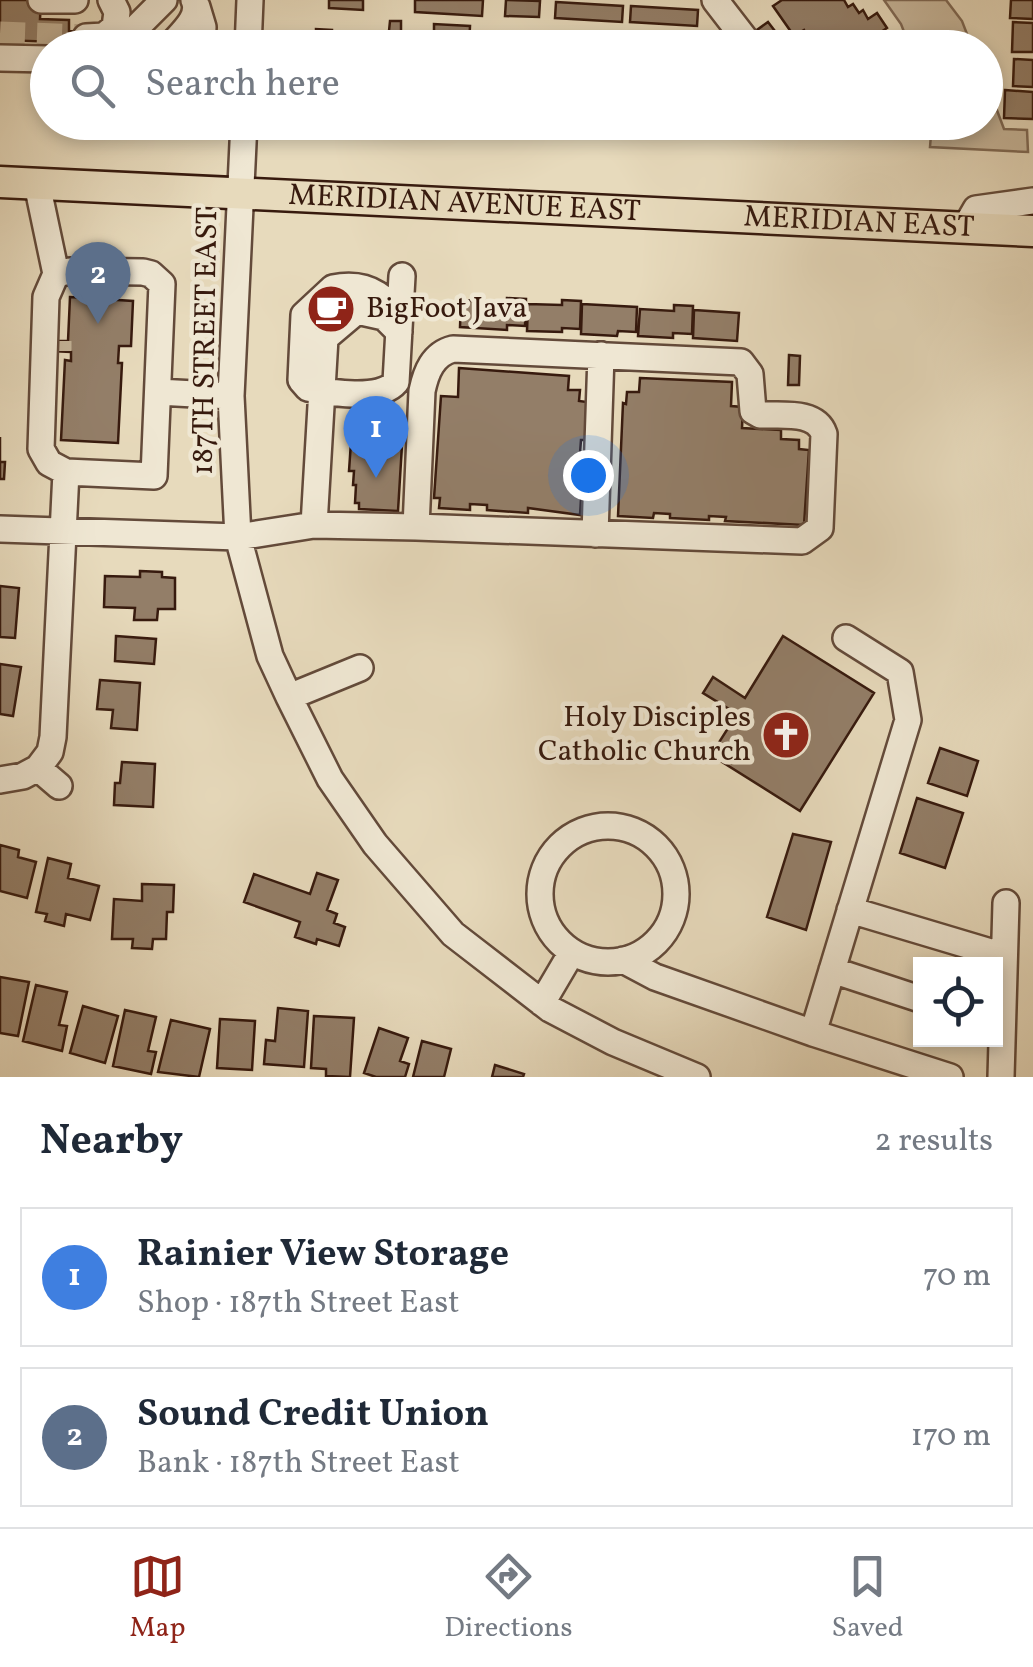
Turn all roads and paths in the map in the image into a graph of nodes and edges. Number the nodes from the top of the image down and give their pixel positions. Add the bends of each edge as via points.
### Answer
1 (41, 0) edge
2 (75, 0) edge
3 (111, 0) edge
4 (164, 0) edge
5 (250, 0) edge
6 (716, 0) edge
7 (195, 8) edge
8 (111, 30) edge
9 (134, 30) edge
10 (181, 30) edge
11 (249, 30) edge
12 (738, 30) edge
13 (0, 58) edge
14 (30, 59) edge
15 (243, 140) edge
16 (1, 182) edge
17 (37, 184) junction
18 (241, 194) junction
19 (1033, 201) edge
20 (687, 216) joint
21 (965, 228) junction
22 (1033, 231) edge
23 (402, 276) dead end
24 (50, 285) junction
25 (399, 332) junction
26 (601, 355) junction
27 (321, 391) junction
28 (158, 392) junction
29 (232, 396) junction
30 (41, 399) junction
31 (66, 472) junction
32 (314, 525) junction
33 (416, 527) junction
34 (0, 528) edge
35 (63, 533) junction
36 (595, 534) junction
37 (238, 537) junction
38 (846, 638) dead end
39 (360, 668) dead end
40 (289, 697) junction
41 (38, 768) junction
42 (0, 780) edge
43 (58, 786) dead end
44 (1006, 903) dead end
45 (850, 910) junction
46 (572, 952) junction
47 (1004, 956) junction
48 (624, 960) junction
49 (832, 970) junction
50 (1003, 970) edge
51 (913, 997) edge
52 (542, 1003) junction
53 (813, 1033) junction
54 (1000, 1047) edge
55 (697, 1077) edge
56 (950, 1077) edge
57 (1001, 1077) edge

1 - 2 street
3 - 8 street via 118,12
4 - 9 street
5 - 11 street
6 - 12 street
7 - 10 street
13 - 14 street
15 - 18 street, 187TH STREET EAST
16 - 17 main road
17 - 18 main road
17 - 24 street
18 - 20 main road, MERIDIAN AVENUE EAST
18 - 29 street, 187TH STREET EAST
19 - 21 street via 976,209
20 - 21 main road, MERIDIAN EAST
21 - 22 main road, MERIDIAN EAST
23 - 25 street
24 - 28 street via 70,270 143,272 162,284
24 - 30 street
24 - 30 street via 60,309 56,390
25 - 27 street via 396,382 388,391
25 - 27 street via 394,309 381,295 334,288 304,315 301,380
26 - 33 street via 453,349 437,358 422,392
26 - 36 street
26 - 36 street via 741,362 750,374 753,411 813,420 824,434 820,528 802,541
27 - 32 street
28 - 29 street
28 - 31 street via 154,476
29 - 37 street, 187TH STREET EAST
30 - 31 street via 40,450
31 - 35 street
32 - 33 street
32 - 37 street
33 - 36 street
34 - 35 street
35 - 37 street
35 - 41 street via 53,737
37 - 40 street, 187TH STREET EAST via 270,656
38 - 45 street via 900,672 908,720
39 - 40 street
40 - 52 street, 187TH STREET EAST via 330,779 420,900
41 - 42 street
41 - 43 street
44 - 47 street
45 - 47 street
45 - 49 street
46 - 48 street via 592,961
46 - 48 street via 543,916 544,869 574,834 620,827 659,848 676,888 666,930
46 - 52 street
47 - 50 street
48 - 53 street
49 - 51 street
49 - 53 street
52 - 55 street, 187TH STREET EAST
53 - 56 street
54 - 57 street

